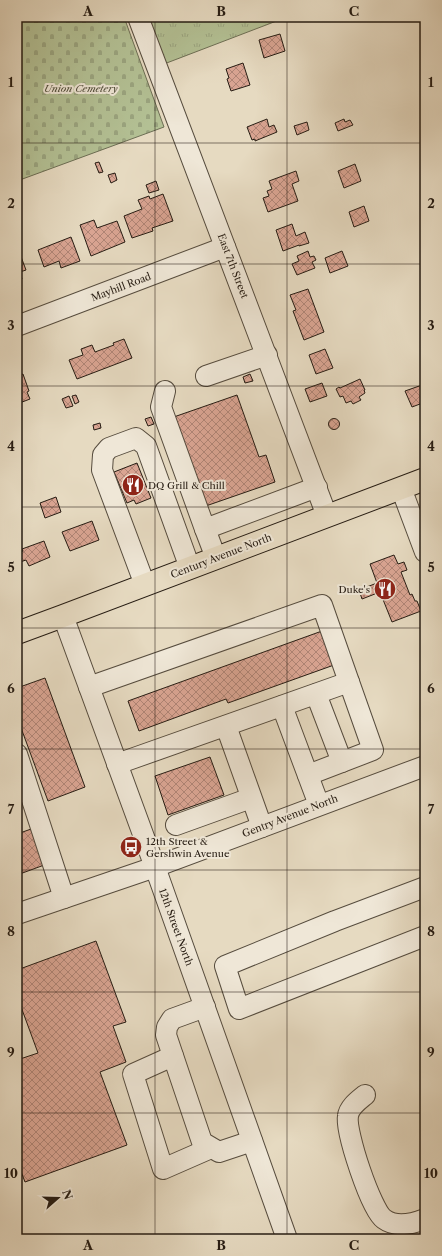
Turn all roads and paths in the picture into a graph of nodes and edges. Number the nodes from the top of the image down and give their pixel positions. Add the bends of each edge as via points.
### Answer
1 (138, 17) edge
2 (225, 247) junction
3 (17, 326) edge
4 (266, 355) junction
5 (206, 376) dead end
6 (165, 391) dead end
7 (425, 479) edge
8 (317, 487) junction
9 (401, 488) junction
10 (327, 516) junction
11 (205, 529) junction
12 (425, 552) edge
13 (216, 558) junction
14 (190, 568) junction
15 (145, 585) junction
16 (63, 616) junction
17 (17, 632) edge
18 (349, 682) junction
19 (89, 687) junction
20 (316, 694) junction
21 (282, 706) junction
22 (226, 726) junction
23 (17, 754) edge
24 (342, 762) junction
25 (117, 764) junction
26 (425, 766) edge
27 (308, 775) junction
28 (251, 798) junction
29 (25, 804) edge
30 (319, 805) junction
31 (176, 826) dead end
32 (262, 827) junction
33 (155, 867) junction
34 (425, 887) edge
35 (64, 898) junction
36 (17, 914) edge
37 (425, 936) edge
38 (233, 989) junction
39 (204, 1004) junction
40 (173, 1056) junction
41 (365, 1095) dead end
42 (252, 1141) junction
43 (211, 1148) junction
44 (425, 1219) edge
45 (287, 1239) edge

1 - 2 street, East 7th Street
2 - 3 street, Mayhill Road
2 - 4 street, East 7th Street
4 - 5 street
4 - 8 street, East 7th Street
6 - 11 street via 161,407
7 - 9 main road, Century Avenue North
8 - 10 street, East 7th Street
8 - 11 street
9 - 10 main road, Century Avenue North
9 - 12 street
10 - 13 main road, Century Avenue North
11 - 13 street
13 - 14 main road, Century Avenue North
14 - 15 main road, Century Avenue North
14 - 15 street via 146,446 136,438 109,448 103,455 102,470
15 - 16 main road, Century Avenue North
16 - 17 main road, Century Avenue North
16 - 19 street, 12th Street North
18 - 19 street via 322,605
18 - 20 street
18 - 24 street via 373,750
19 - 25 street, 12th Street North
20 - 21 street
20 - 24 street
21 - 22 street
21 - 27 street
22 - 25 street
22 - 28 street
23 - 29 street
24 - 27 street
25 - 33 street, 12th Street North
26 - 30 street, Gentry Avenue North
27 - 30 street
28 - 31 street
28 - 32 street
29 - 35 street
30 - 32 street, Gentry Avenue North
32 - 33 street, Gentry Avenue North
33 - 35 street, Gentry Avenue North
33 - 39 street, 12th Street North
34 - 38 street via 225,966
35 - 36 street, Gentry Avenue North
37 - 38 street via 239,1009
38 - 39 street
39 - 40 street via 172,1019 167,1027 166,1035
39 - 42 street, 12th Street North
40 - 43 street via 202,1142
40 - 43 street via 133,1074 163,1169
41 - 44 street via 348,1114 348,1125 361,1173 376,1207 382,1218 391,1223 403,1225
42 - 43 street via 219,1152
42 - 45 street, 12th Street North

